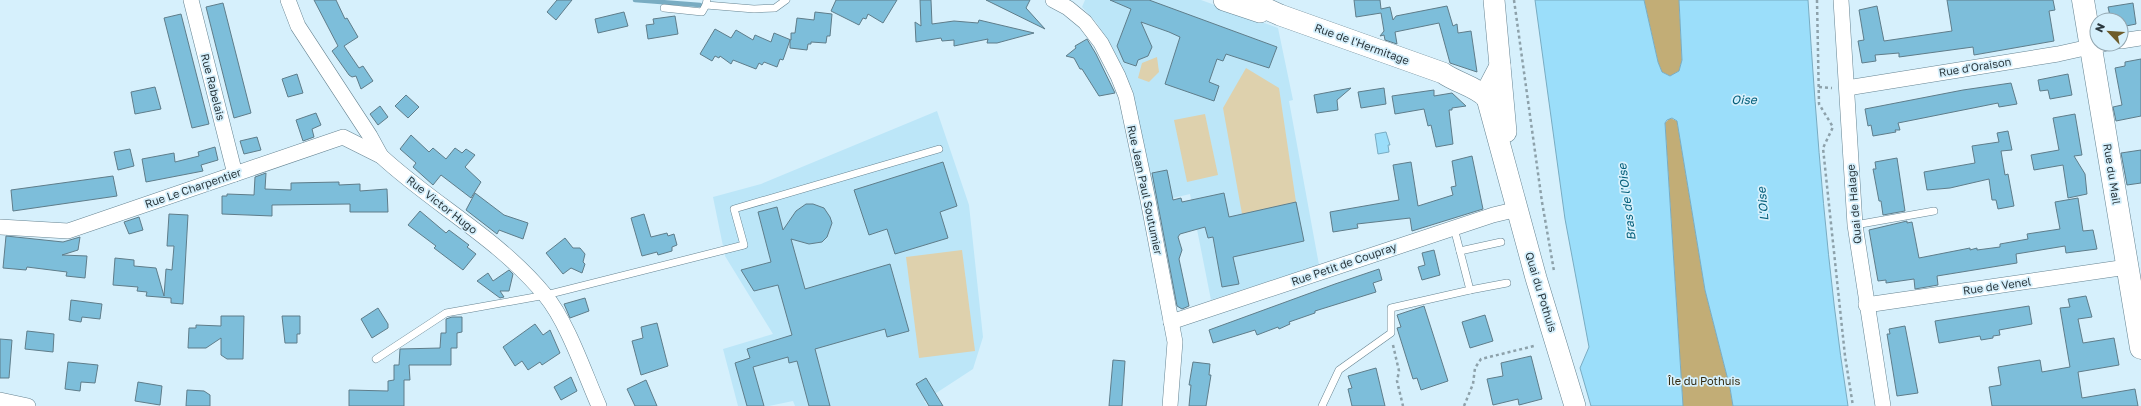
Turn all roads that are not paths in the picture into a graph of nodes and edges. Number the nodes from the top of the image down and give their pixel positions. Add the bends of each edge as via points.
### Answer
1 (191, 0) edge
2 (288, 0) edge
3 (786, 0) edge
4 (1053, 0) edge
5 (1224, 0) edge
6 (1247, 0) edge
7 (1494, 0) edge
8 (1840, 0) edge
9 (2083, 0) edge
10 (707, 3) edge
11 (664, 8) dead end
12 (1280, 15) junction
13 (2089, 19) edge
14 (2141, 38) edge
15 (2129, 40) edge
16 (2089, 47) edge
17 (2098, 52) edge
18 (1491, 87) junction
19 (1842, 88) junction
20 (939, 149) dead end
21 (381, 156) junction
22 (235, 174) junction
23 (1511, 183) junction
24 (1518, 209) junction
25 (1934, 211) dead end
26 (1855, 225) junction
27 (0, 227) edge
28 (1454, 228) junction
29 (1501, 242) dead end
30 (1460, 251) junction
31 (2127, 267) junction
32 (1508, 283) dead end
33 (1470, 290) junction
34 (546, 295) junction
35 (1866, 305) junction
36 (1171, 322) junction
37 (2141, 348) edge
38 (376, 359) dead end
39 (0, 400) edge
40 (1574, 404) edge
41 (28, 406) edge
42 (599, 406) edge
43 (1170, 406) edge
44 (1322, 406) edge
45 (1883, 406) edge

1 - 22 street, Rue Rabelais
2 - 21 street, Rue Victor Hugo via 298,26
3 - 10 lane via 775,8 754,9
4 - 36 street, Rue Jean Paul Soutumier via 1085,22 1101,43 1126,96
5 - 12 main road, Rue de l'Hermitage via 1257,12
6 - 12 main road, Rue de l'Hermitage
7 - 18 main road
8 - 19 street, Quai de Halage
9 - 13 main road, Rue du Mail
10 - 11 lane via 702,12
12 - 18 main road, Rue de l'Hermitage via 1443,73 1456,73
14 - 15 street
16 - 19 street, Rue d'Oraison
17 - 31 main road, Rue du Mail
18 - 23 main road, Quai du Pothuis
18 - 23 main road, Quai du Pothuis via 1505,112
19 - 26 street, Quai de Halage
20 - 34 lane via 734,209 744,244
21 - 22 street, Rue Le Charpentier via 343,137
21 - 34 street, Rue Victor Hugo via 511,258
22 - 27 street, Rue Le Charpentier via 68,231
23 - 24 main road, Quai du Pothuis
24 - 28 street, Rue Petit de Coupray via 1493,214
24 - 40 main road, Quai du Pothuis
25 - 26 lane
26 - 35 street, Quai de Halage
28 - 30 lane
28 - 36 street, Rue Petit de Coupray
29 - 30 lane
30 - 33 lane
31 - 35 street, Rue de Venel
31 - 37 main road, Rue du Mail
32 - 33 lane
33 - 44 lane via 1391,308 1391,332 1339,370
34 - 38 lane via 446,313
34 - 42 street, Rue Victor Hugo via 559,315
35 - 45 street, Quai de Halage
36 - 43 street, Rue Jean Paul Soutumier via 1175,342
39 - 41 street

